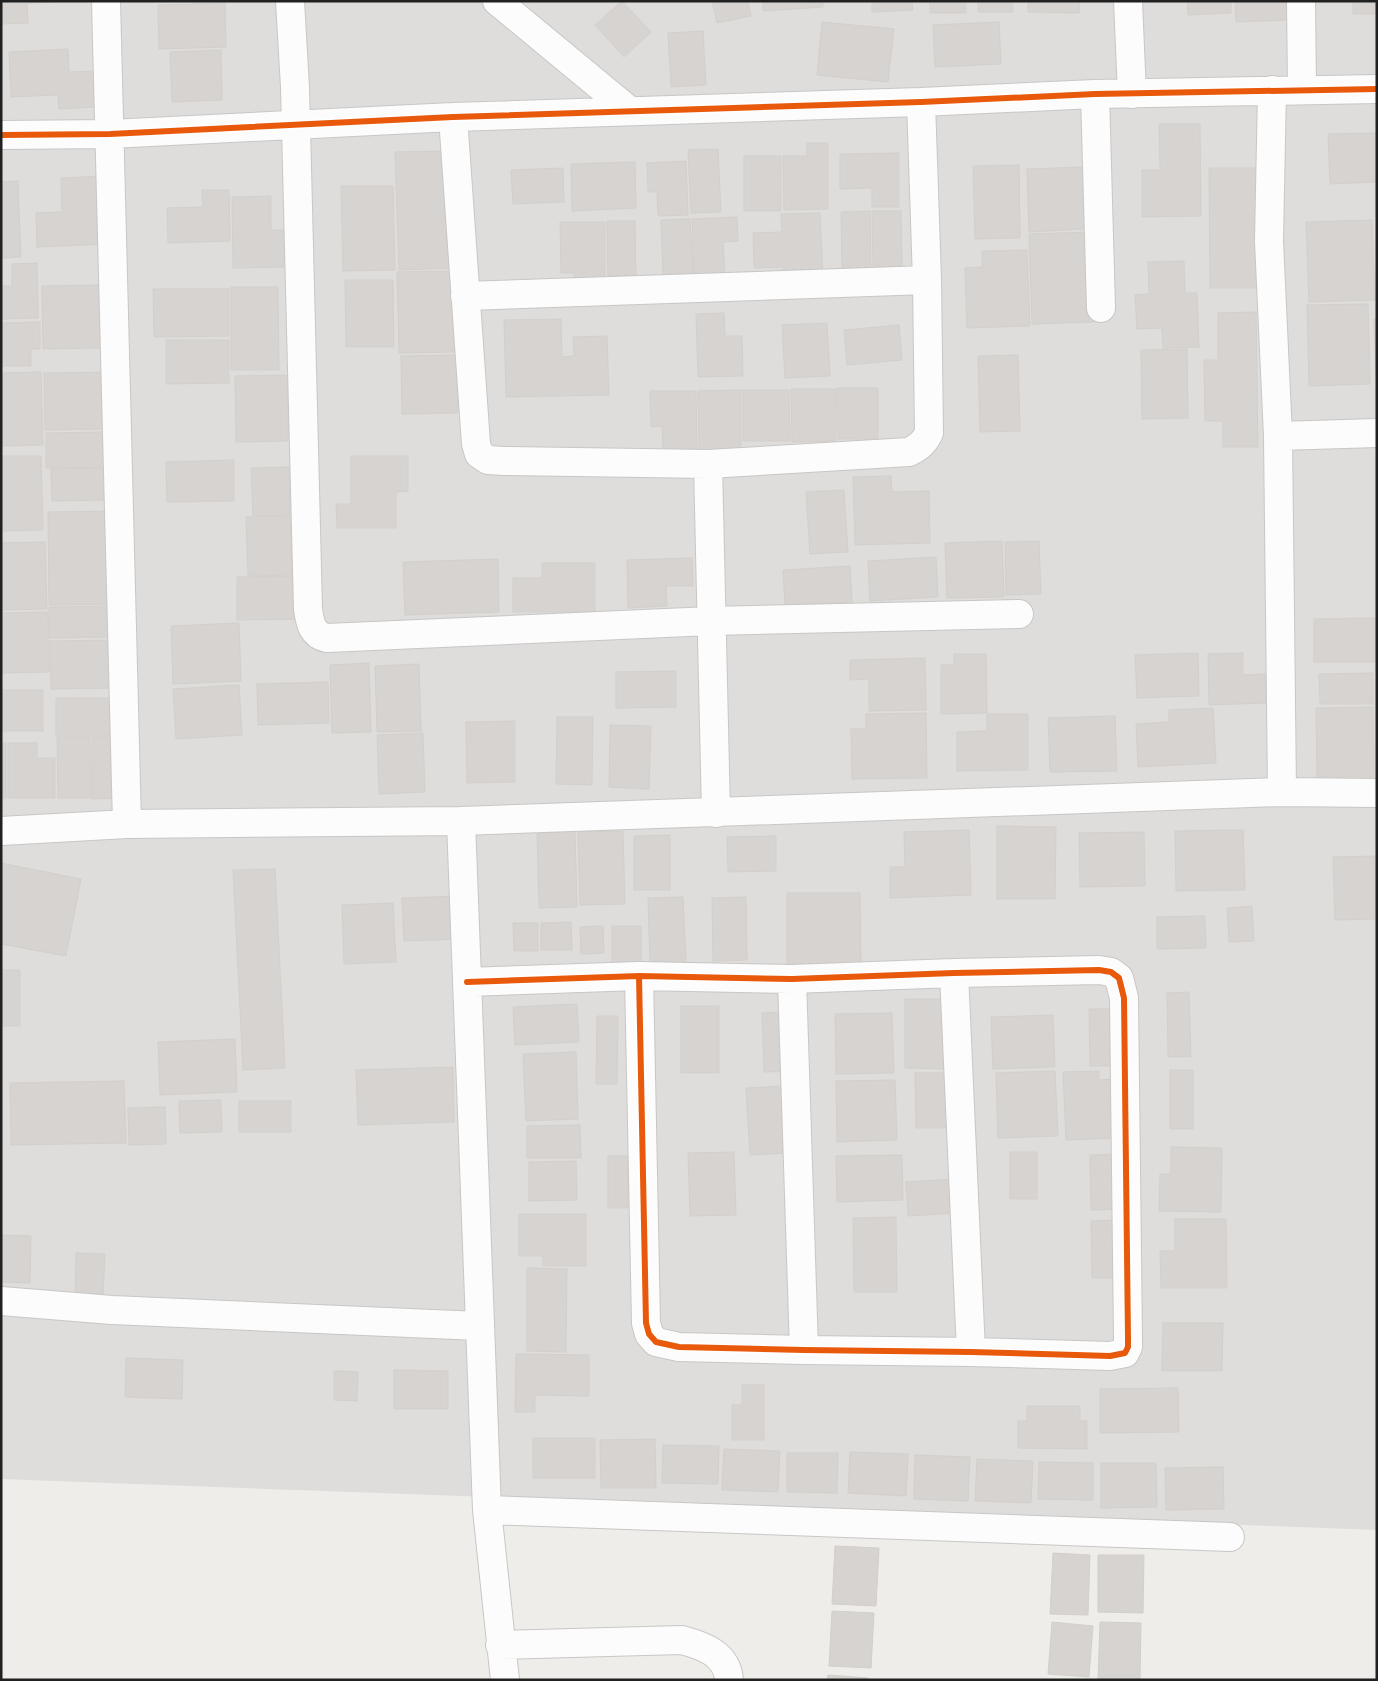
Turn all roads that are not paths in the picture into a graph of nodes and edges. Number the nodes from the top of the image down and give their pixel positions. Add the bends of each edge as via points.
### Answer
1 (106, 1) edge
2 (290, 1) edge
3 (497, 1) edge
4 (1128, 1) edge
5 (1301, 1) edge
6 (1377, 89) edge
7 (1272, 90) junction
8 (1302, 90) junction
9 (1095, 94) junction
10 (1132, 94) junction
11 (922, 102) junction
12 (630, 111) junction
13 (453, 117) junction
14 (295, 126) junction
15 (110, 134) junction
16 (1, 135) edge
17 (927, 280) junction
18 (465, 296) junction
19 (1101, 308) dead end
20 (1377, 433) edge
21 (1278, 436) junction
22 (708, 464) junction
23 (1019, 614) dead end
24 (711, 621) junction
25 (1282, 792) junction
26 (1377, 793) edge
27 (716, 813) junction
28 (461, 821) junction
29 (127, 824) junction
30 (1, 831) edge
31 (954, 973) junction
32 (639, 976) junction
33 (792, 979) junction
34 (467, 982) junction
35 (1, 1301) edge
36 (479, 1326) junction
37 (804, 1350) junction
38 (971, 1352) junction
39 (487, 1510) junction
40 (1230, 1537) dead end
41 (500, 1645) junction
42 (505, 1680) edge
43 (729, 1680) edge

1 - 15 street
2 - 14 street
3 - 12 street
4 - 10 street
5 - 8 street
6 - 8 street
7 - 8 street
7 - 10 street
7 - 21 street via 1269,242
9 - 10 street
9 - 11 street
9 - 19 street
11 - 12 street
11 - 17 street
12 - 13 street
13 - 14 street
13 - 18 street
14 - 15 street
14 - 24 street via 308,609 315,632 327,638
15 - 16 street
15 - 29 street
17 - 18 street
17 - 22 street via 929,433 918,448 908,452
18 - 22 street via 479,454 488,460 504,461
20 - 21 street
21 - 25 street
22 - 24 street
23 - 24 street
24 - 27 street
25 - 26 street
25 - 27 street
27 - 28 street
28 - 29 street
28 - 34 street
29 - 30 street
31 - 33 street
31 - 38 street
31 - 38 street via 1099,970 1111,972 1119,978 1124,998 1128,1348 1125,1353 1110,1356
32 - 33 street
32 - 34 street
32 - 37 street via 646,1323 649,1334 656,1342 679,1347
33 - 37 street
34 - 36 street
35 - 36 street via 112,1310
36 - 39 street
37 - 38 street
39 - 40 street
39 - 41 street
41 - 42 street
41 - 43 street via 682,1640 700,1645 723,1660

